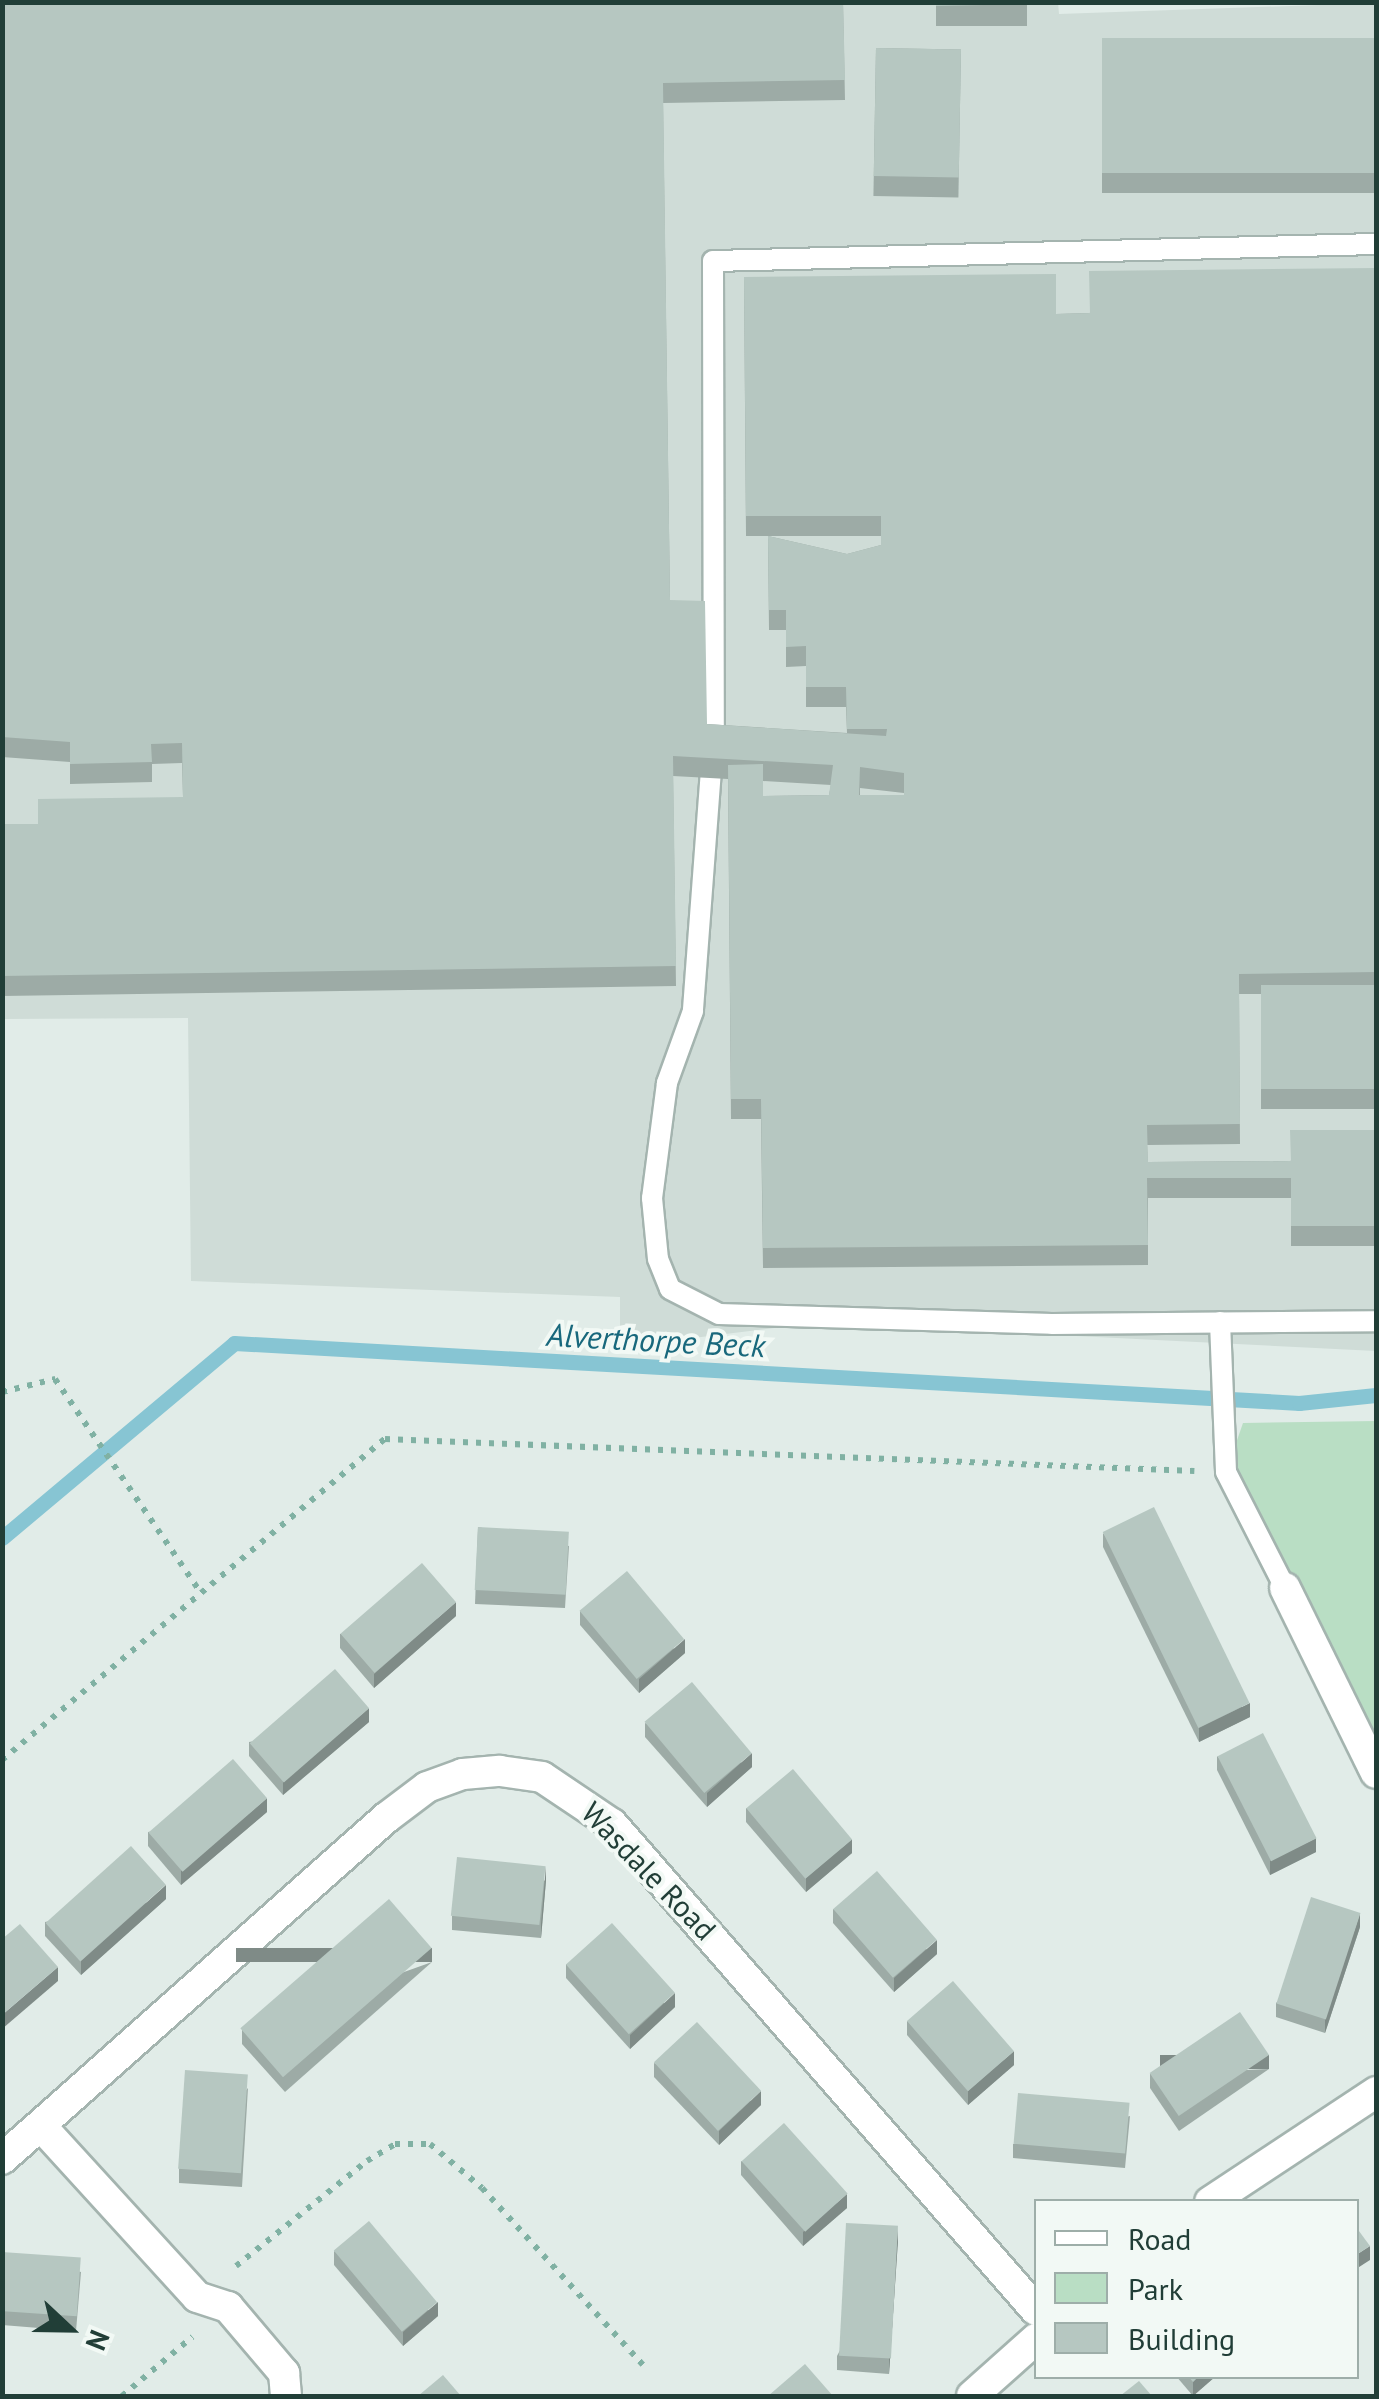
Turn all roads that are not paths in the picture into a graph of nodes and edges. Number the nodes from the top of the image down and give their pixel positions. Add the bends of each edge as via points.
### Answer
1 (1376, 244) edge
2 (1220, 1322) junction
3 (1376, 1322) edge
4 (1285, 1588) joint
5 (1376, 1772) edge
6 (1376, 2092) edge
7 (41, 2126) junction
8 (2, 2159) edge
9 (1215, 2199) edge
10 (1034, 2308) edge
11 (1034, 2341) edge
12 (286, 2396) edge
13 (972, 2396) edge

1 - 2 lane via 713,260 714,730 694,1012 667,1083 652,1198 658,1259 670,1289 719,1314
2 - 3 lane
2 - 4 lane via 1226,1472
4 - 5 street
6 - 9 street
7 - 8 street, Wasdale Road
7 - 10 street, Wasdale Road via 427,1787 464,1774 542,1777 576,1794 638,1852
7 - 12 street via 198,2297 228,2306 284,2372
11 - 13 street

